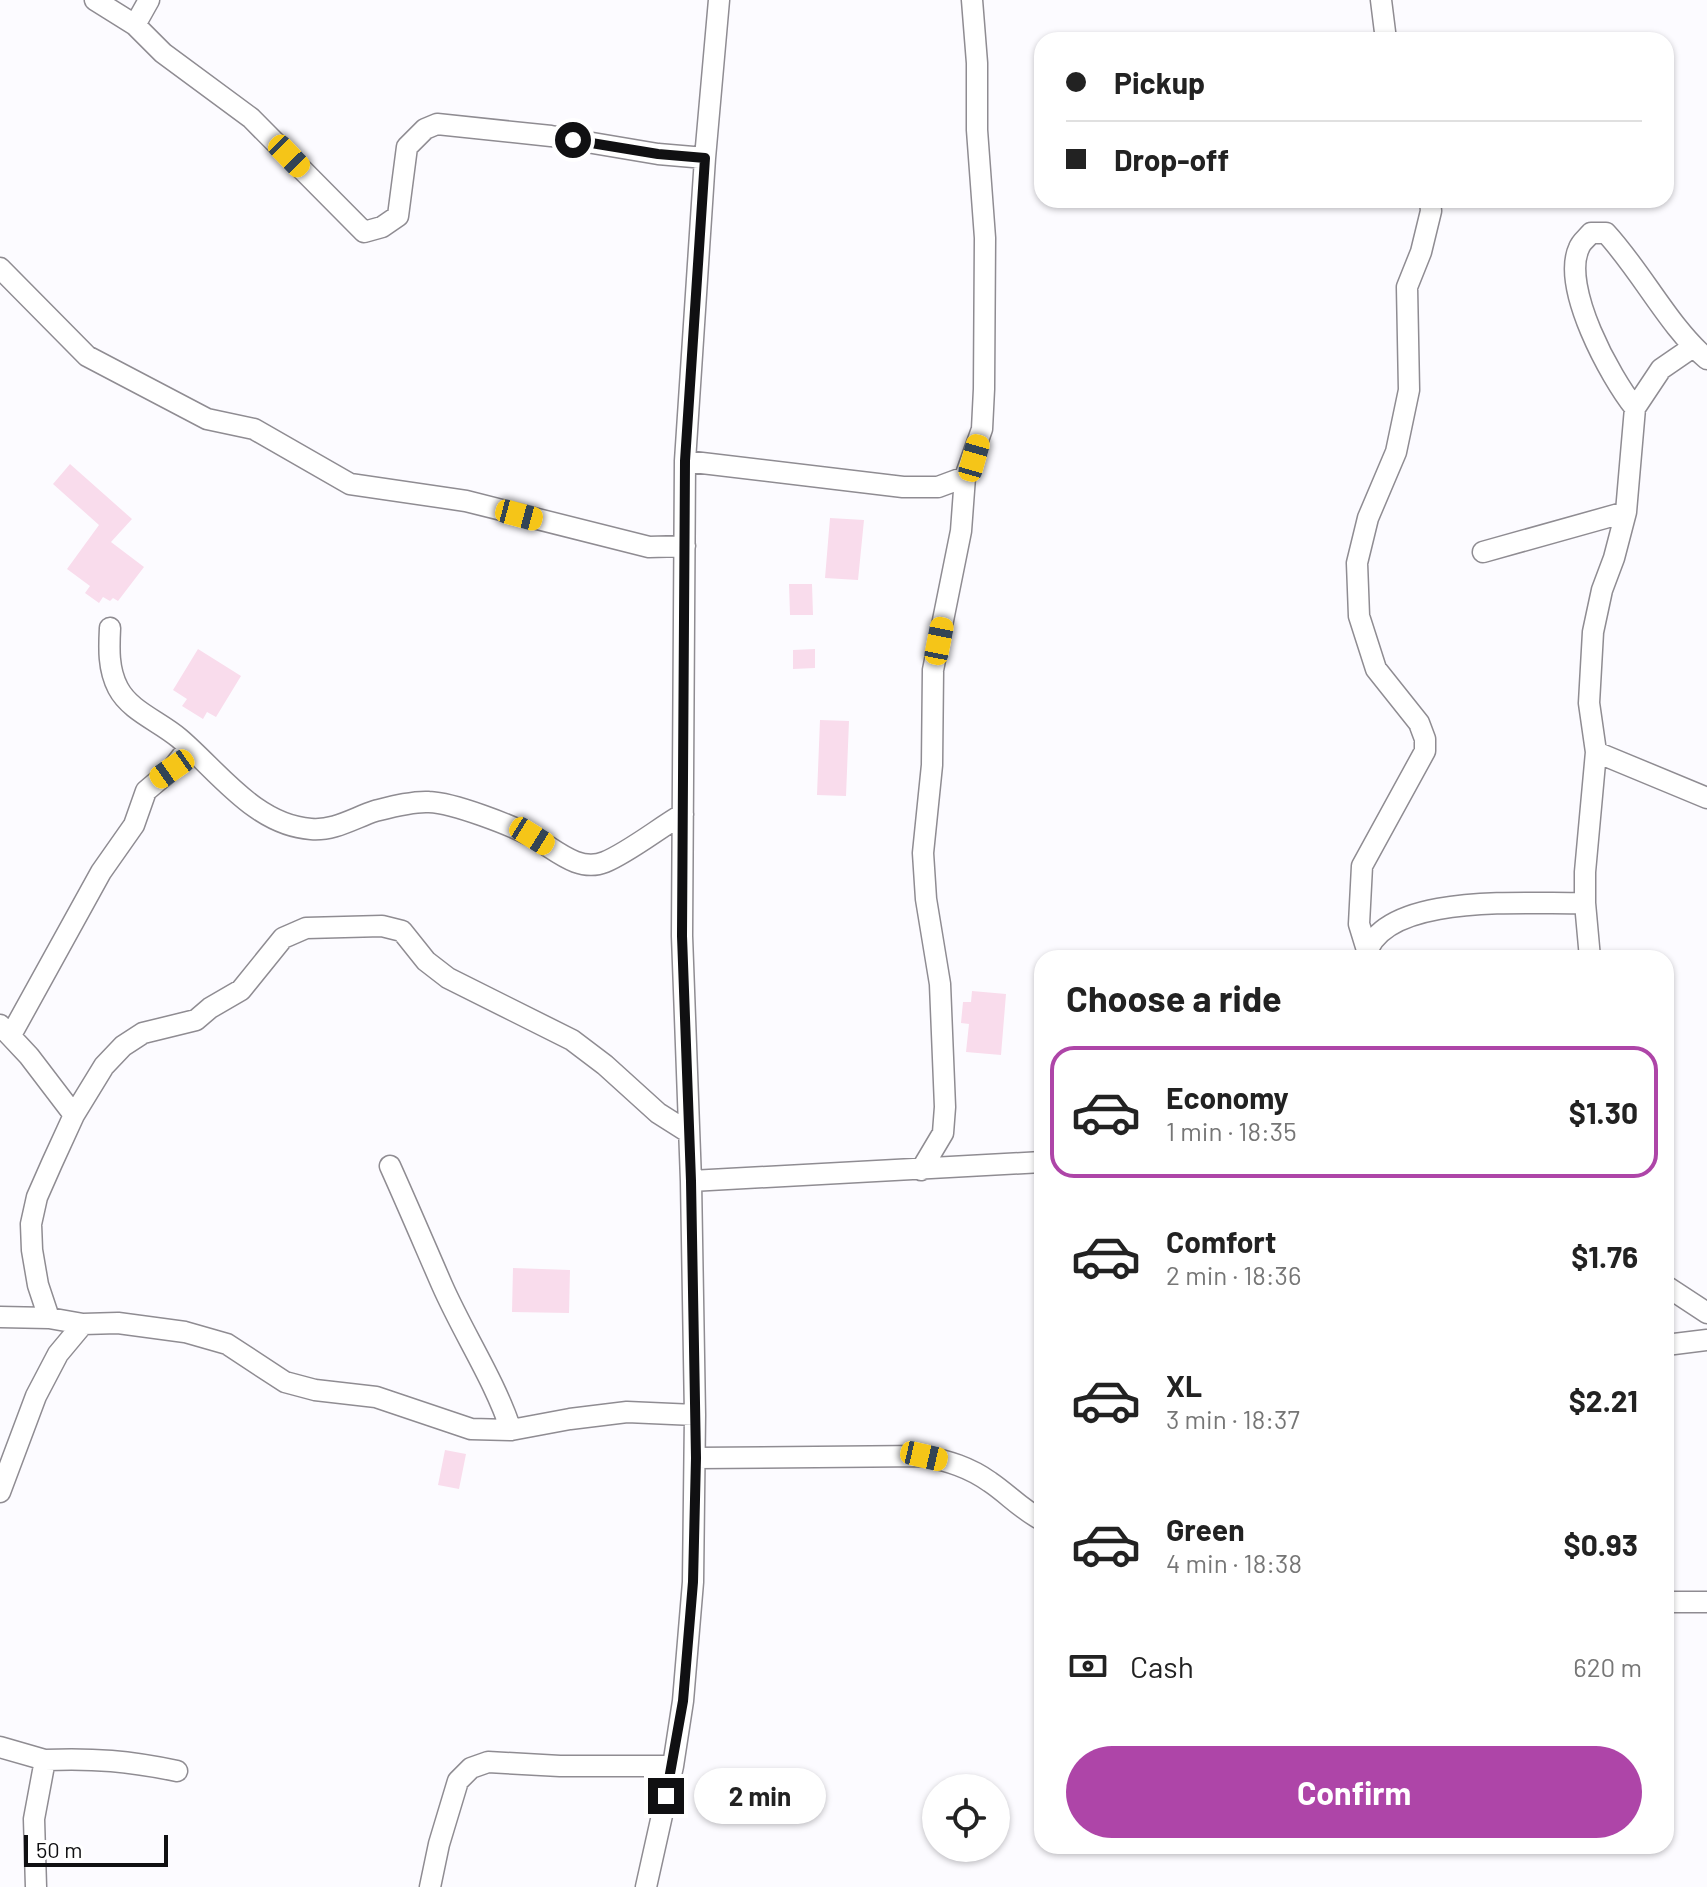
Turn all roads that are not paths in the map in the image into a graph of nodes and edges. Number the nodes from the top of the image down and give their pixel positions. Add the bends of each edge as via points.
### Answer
1 (95, 0) edge
2 (149, 0) edge
3 (719, 0) edge
4 (972, 0) edge
5 (1381, 0) edge
6 (135, 25) junction
7 (1385, 32) edge
8 (705, 158) junction
9 (1431, 208) edge
10 (0, 268) edge
11 (1700, 353) edge
12 (1635, 408) junction
13 (685, 461) junction
14 (965, 477) junction
15 (1626, 512) junction
16 (685, 546) junction
17 (1483, 552) dead end
18 (110, 628) dead end
19 (189, 747) junction
20 (1596, 752) junction
21 (204, 764) junction
22 (172, 769) junction
23 (1707, 798) edge
24 (683, 814) junction
25 (1585, 903) junction
26 (1365, 950) edge
27 (1369, 950) edge
28 (1589, 950) edge
29 (6, 1030) edge
30 (74, 1115) junction
31 (688, 1132) junction
32 (1034, 1163) edge
33 (390, 1166) dead end
34 (921, 1170) junction
35 (691, 1181) junction
36 (1674, 1291) edge
37 (1707, 1313) edge
38 (0, 1317) edge
39 (49, 1318) junction
40 (83, 1324) junction
41 (1707, 1340) edge
42 (1674, 1344) edge
43 (695, 1415) junction
44 (511, 1430) junction
45 (696, 1458) junction
46 (0, 1492) edge
47 (1034, 1516) edge
48 (1674, 1602) edge
49 (1707, 1602) edge
50 (0, 1747) edge
51 (45, 1760) junction
52 (673, 1766) junction
53 (177, 1771) dead end
54 (36, 1887) edge
55 (430, 1887) edge
56 (646, 1887) edge

1 - 6 street
2 - 6 street
3 - 8 street
4 - 14 street via 985,238 984,389 982,429
5 - 7 street
6 - 8 street via 163,53 251,118 364,232 398,216 407,147 437,124
8 - 13 street
9 - 26 street via 1407,287 1409,390 1396,452 1368,518 1357,563 1359,616 1376,669 1419,723 1425,751 1362,866 1359,924
10 - 16 street via 87,356 207,419 254,429 350,484 466,501 649,547
11 - 12 street via 1661,369
11 - 12 street via 1628,257 1606,233 1591,233 1579,246 1577,285 1589,328
12 - 15 street
13 - 14 street via 903,487 938,487
13 - 16 street
14 - 34 street via 961,531 933,670 932,765 923,853 940,984 945,1107 943,1133
15 - 17 street
15 - 20 street via 1593,632 1589,703
16 - 24 street
18 - 19 street via 109,654 118,688
19 - 21 street
19 - 22 street
20 - 23 street
20 - 25 street
21 - 22 street
21 - 24 street via 233,791 294,827 316,830 375,811 429,802 520,832 588,866 605,862
22 - 29 street via 146,791 134,825
24 - 31 street
25 - 27 street via 1438,907 1380,932
25 - 28 street
29 - 30 street
30 - 31 street via 123,1046 143,1033 196,1020 241,990 283,938 306,928 382,926 402,931 448,978 572,1040
30 - 39 street via 37,1197 31,1224 38,1285
31 - 35 street
32 - 34 street
33 - 44 street
34 - 35 street
35 - 43 street
36 - 37 street
38 - 39 street
39 - 40 street
40 - 44 street via 185,1332 227,1344 285,1382 376,1397 471,1429
40 - 46 street via 58,1354 36,1396
41 - 42 street
43 - 44 street via 602,1414
43 - 45 street
45 - 47 street via 924,1456 959,1464
45 - 52 street via 693,1582
48 - 49 street
50 - 51 street
51 - 53 street via 92,1758
51 - 54 street via 34,1819
52 - 55 street via 488,1762 471,1768 458,1781
52 - 56 street

